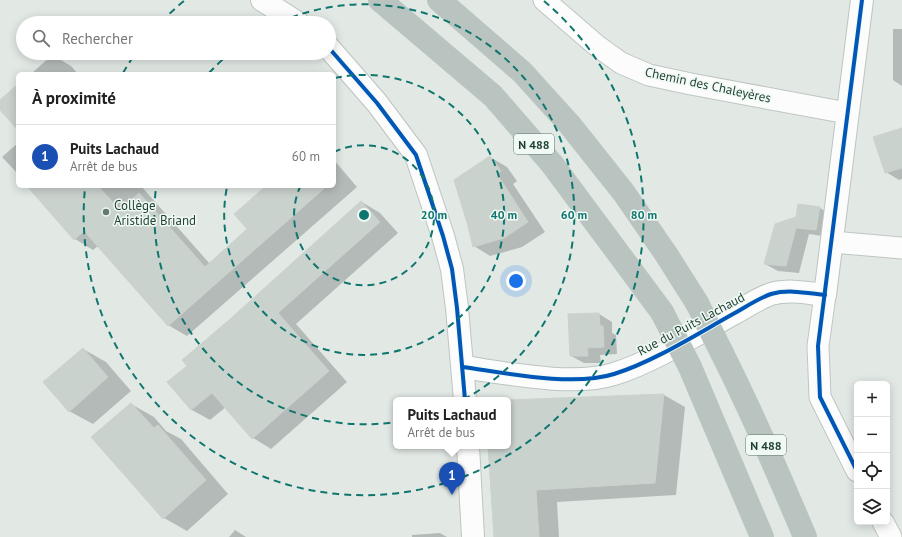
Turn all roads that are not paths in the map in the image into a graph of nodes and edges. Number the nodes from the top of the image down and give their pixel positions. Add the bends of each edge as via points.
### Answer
1 (262, 0) edge
2 (380, 0) edge
3 (439, 0) edge
4 (544, 0) edge
5 (862, 0) edge
6 (287, 16) edge
7 (336, 56) edge
8 (847, 113) junction
9 (832, 242) junction
10 (902, 248) edge
11 (825, 295) junction
12 (463, 367) junction
13 (465, 397) edge
14 (468, 449) edge
15 (854, 466) edge
16 (885, 525) edge
17 (473, 537) edge
18 (762, 537) edge
19 (805, 537) edge
20 (891, 537) edge

1 - 6 street
2 - 18 highway, N 488, bridge via 493,96 552,164 662,312 690,367
3 - 19 highway, N 488, bridge via 522,72 570,125 624,193 666,254 697,303 751,411
4 - 8 street, Chemin des Chaleyères via 621,63 649,75
5 - 8 street
7 - 12 street via 377,103 416,155 452,269
8 - 9 street
9 - 10 street
9 - 11 street
11 - 12 street, Rue du Puits Lachaud via 792,291 771,294 653,358 601,377 563,379
11 - 15 street via 818,346 820,397
12 - 13 street
14 - 17 street
16 - 20 street

